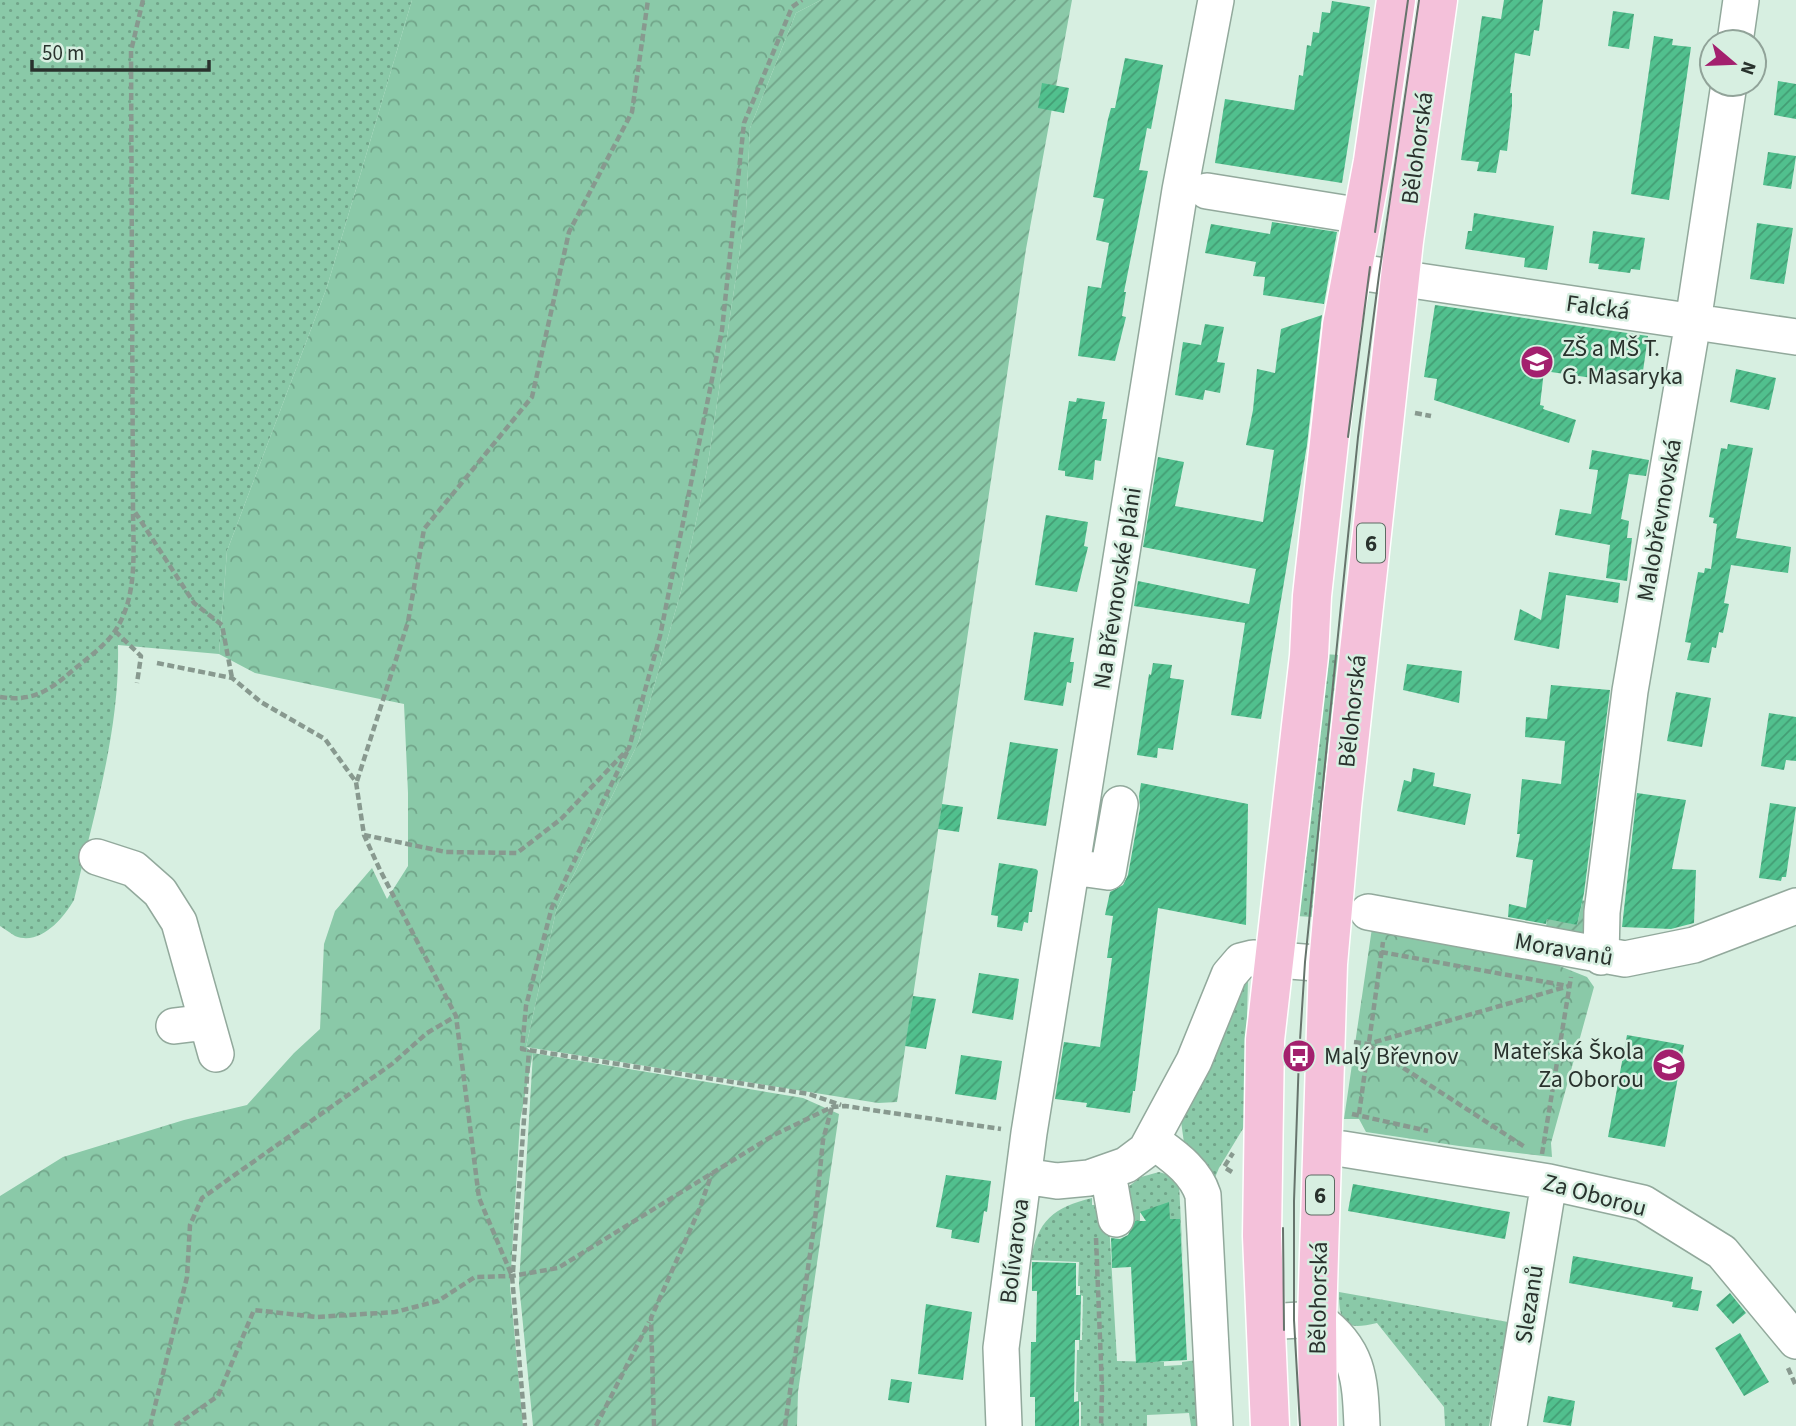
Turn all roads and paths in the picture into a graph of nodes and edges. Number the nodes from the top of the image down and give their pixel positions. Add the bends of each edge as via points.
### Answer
1 (143, 0) edge
2 (648, 0) edge
3 (802, 0) edge
4 (1216, 0) edge
5 (1396, 0) edge
6 (1438, 0) edge
7 (1741, 0) edge
8 (1737, 28) edge
9 (1727, 98) edge
10 (1207, 191) dead end
11 (1362, 216) junction
12 (1351, 271) junction
13 (1401, 278) junction
14 (1693, 322) junction
15 (1796, 337) edge
16 (133, 509) junction
17 (115, 631) junction
18 (157, 663) dead end
19 (232, 678) junction
20 (137, 683) dead end
21 (0, 697) edge
22 (629, 748) junction
23 (356, 782) junction
24 (1120, 804) dead end
25 (365, 835) junction
26 (97, 857) dead end
27 (1072, 867) junction
28 (1796, 906) edge
29 (1376, 926) joint
30 (1381, 952) junction
31 (1588, 954) junction
32 (1275, 959) junction
33 (1328, 964) junction
34 (1569, 986) junction
35 (456, 1016) junction
36 (199, 1034) dead end
37 (1354, 1042) dead end
38 (1367, 1044) junction
39 (529, 1050) junction
40 (845, 1106) junction
41 (832, 1107) junction
42 (1359, 1114) dead end
43 (1029, 1133) junction
44 (1153, 1141) junction
45 (1343, 1149) dead end
46 (712, 1173) junction
47 (1108, 1173) junction
48 (1024, 1176) junction
49 (1549, 1182) junction
50 (1106, 1225) joint
51 (512, 1276) junction
52 (651, 1318) junction
53 (1317, 1319) junction
54 (1265, 1322) junction
55 (1791, 1352) edge
56 (1796, 1386) edge
57 (150, 1426) edge
58 (174, 1426) edge
59 (525, 1426) edge
60 (596, 1426) edge
61 (654, 1426) edge
62 (785, 1426) edge
63 (1004, 1426) edge
64 (1101, 1426) edge
65 (1214, 1426) edge
66 (1270, 1426) edge
67 (1318, 1426) edge
68 (1362, 1426) edge
69 (1509, 1426) edge

1 - 16 path via 131,51
2 - 23 path via 632,112 569,232 532,397 424,529 408,622
3 - 22 path via 792,7 744,122 722,330 660,636
4 - 27 street, Na Břevnovské pláni via 1180,190
5 - 11 main road, Bělohorská / 6
6 - 13 main road, Bělohorská / 6
7 - 8 street
9 - 14 street, Malobřevnovská
10 - 11 street, Bělohorská
11 - 12 main road, Bělohorská / 6
12 - 13 street, Falcká
12 - 32 main road, Bělohorská / 6 via 1340,338
13 - 14 street, Falcká
13 - 33 main road, Bělohorská / 6
14 - 15 street, Falcká
14 - 31 street, Malobřevnovská via 1630,691 1602,912
16 - 17 path via 132,585
16 - 19 path via 194,603 222,625
17 - 20 path via 141,656
17 - 21 path via 49,691 16,699
18 - 19 path
19 - 23 path via 261,702 325,739
22 - 25 path via 561,819 517,853 446,852
22 - 39 path via 552,907 526,1006 522,1049
23 - 25 path
24 - 27 street via 1108,872
25 - 35 path
26 - 36 street via 134,869 169,903 179,922
27 - 43 street, Na Břevnovské pláni
28 - 31 street, Moravanů via 1694,945 1625,959
29 - 30 path
29 - 31 street, Moravanů
30 - 34 path
30 - 38 path
31 - 34 path
32 - 33 street, Bolívarova
32 - 44 street, Bolívarova via 1248,958 1234,967
32 - 54 main road, Bělohorská / 6 via 1265,1040
33 - 53 main road, Bělohorská / 6
34 - 38 path
34 - 38 path via 1541,1158
35 - 51 path via 478,1198
35 - 57 path via 202,1198 190,1224 187,1277
37 - 38 path
38 - 42 path
39 - 40 path via 809,1094
39 - 51 path
40 - 41 path
40 - 43 path
41 - 46 path
41 - 62 path via 823,1140
43 - 48 street, Na Břevnovské pláni
44 - 47 street, Bolívarova via 1136,1159
44 - 65 street via 1198,1181 1203,1195
45 - 49 street, Za Oborou
46 - 51 path via 558,1268
46 - 52 path
47 - 48 street, Bolívarova via 1057,1181
47 - 50 street
48 - 63 street, Bolívarova via 1001,1348
49 - 55 street, Za Oborou via 1643,1203 1722,1252
49 - 69 street, Slezanů
50 - 64 path
51 - 58 path via 475,1277 438,1301 395,1312 317,1317 254,1310 218,1396
51 - 59 path
52 - 60 path
52 - 61 path
53 - 54 street
53 - 67 main road, Bělohorská / 6
53 - 68 street via 1335,1332 1348,1350 1359,1385
54 - 66 main road, Bělohorská / 6
55 - 56 path

